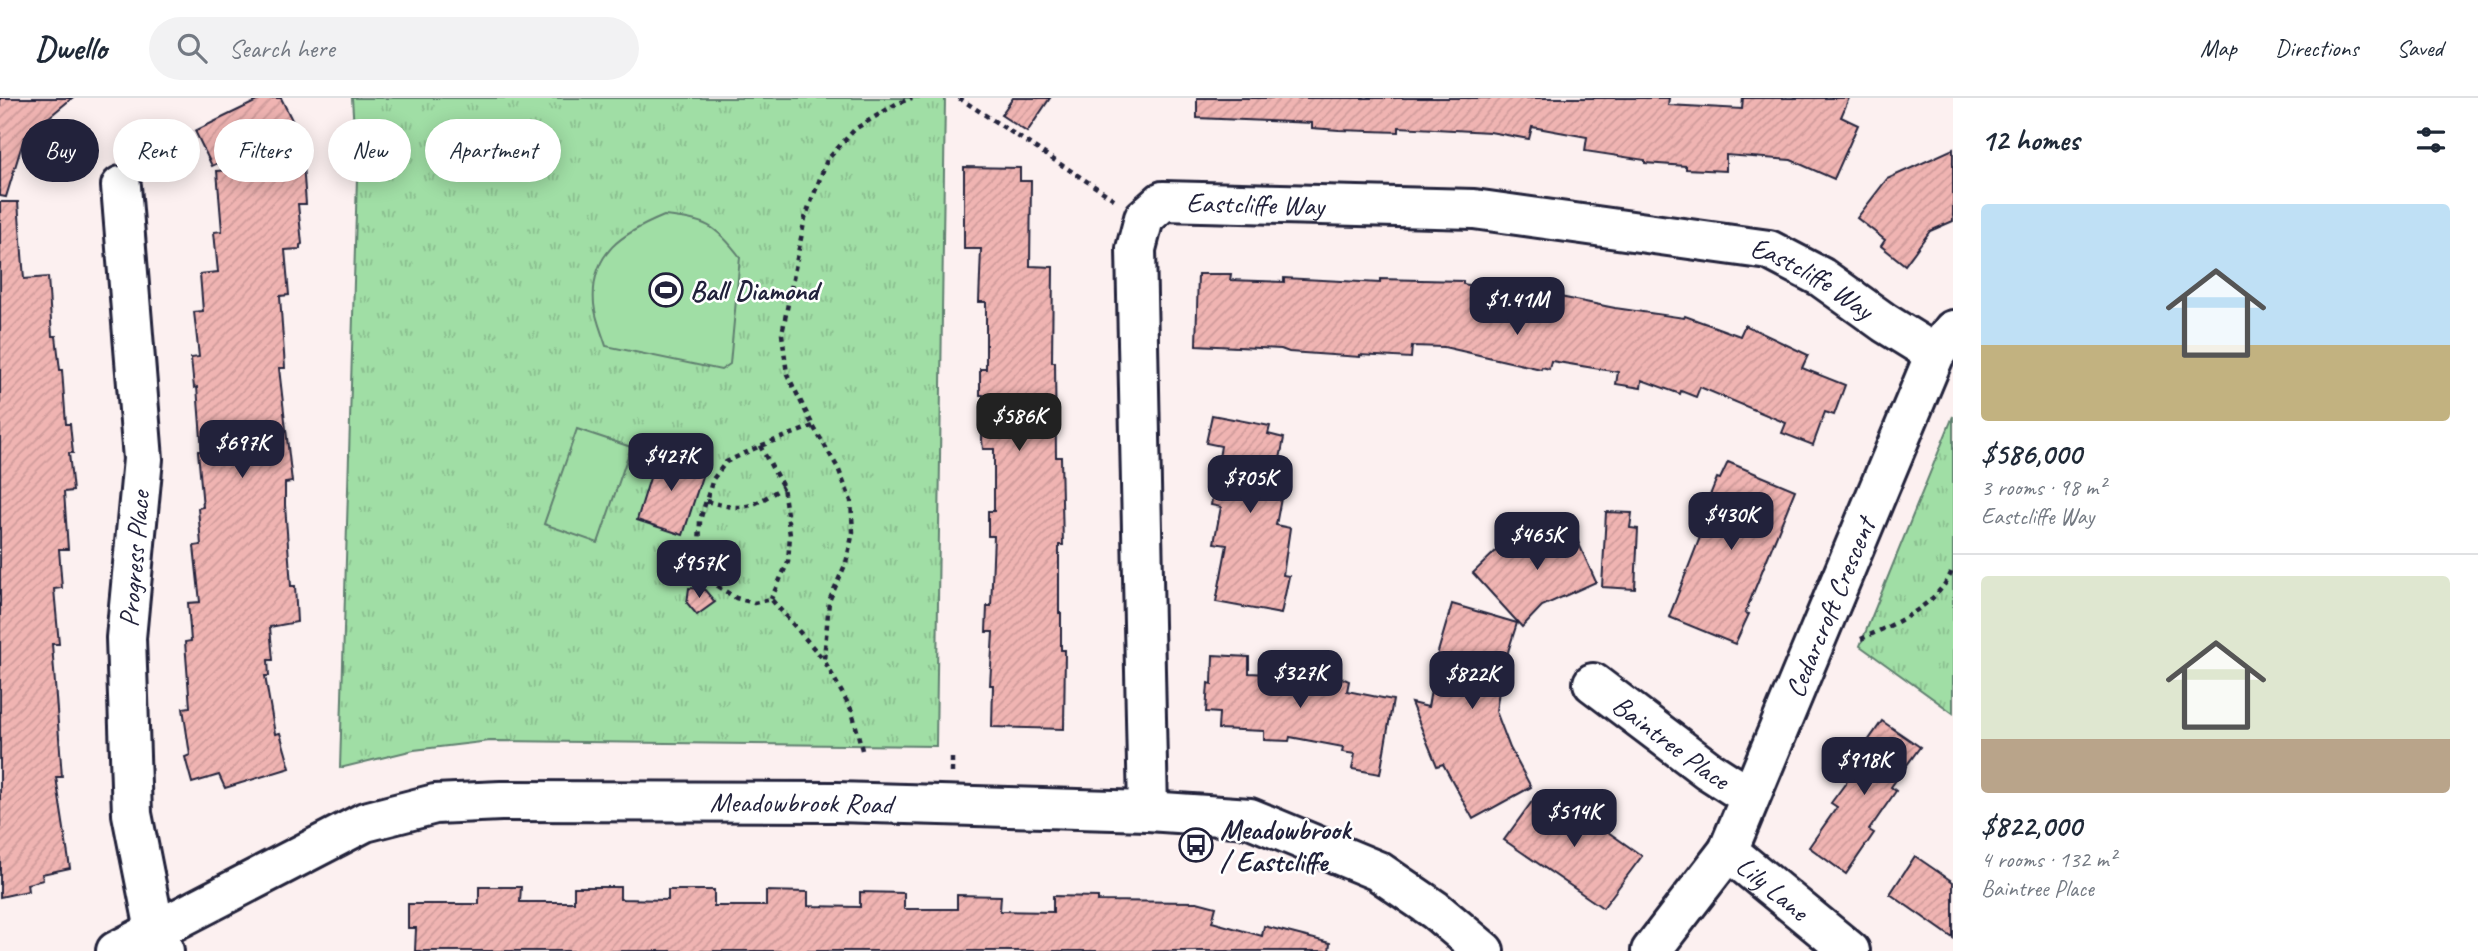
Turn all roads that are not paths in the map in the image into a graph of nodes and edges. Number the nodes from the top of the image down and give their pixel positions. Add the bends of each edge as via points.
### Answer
1 (121, 186) dead end
2 (1944, 342) edge
3 (1593, 683) dead end
4 (1750, 797) junction
5 (1148, 811) junction
6 (1728, 851) junction
7 (160, 940) edge
8 (116, 951) edge
9 (1484, 951) edge
10 (1651, 951) edge
11 (1850, 951) edge

1 - 7 street, Progress Place via 143,458 126,638 131,814
2 - 4 street, Cedarcroft Crescent
2 - 5 street, Eastcliffe Way via 1885,323 1821,277 1769,250 1474,209 1163,201 1144,218 1136,249
3 - 4 street, Baintree Place
4 - 6 street, Cedarcroft Crescent
5 - 7 street, Meadowbrook Road via 837,802 435,804 365,822
5 - 9 street, Meadowbrook Road via 1250,818 1378,871
6 - 10 street, Cedarcroft Crescent
6 - 11 street, Lily Lane
7 - 8 street, Meadowbrook Road

